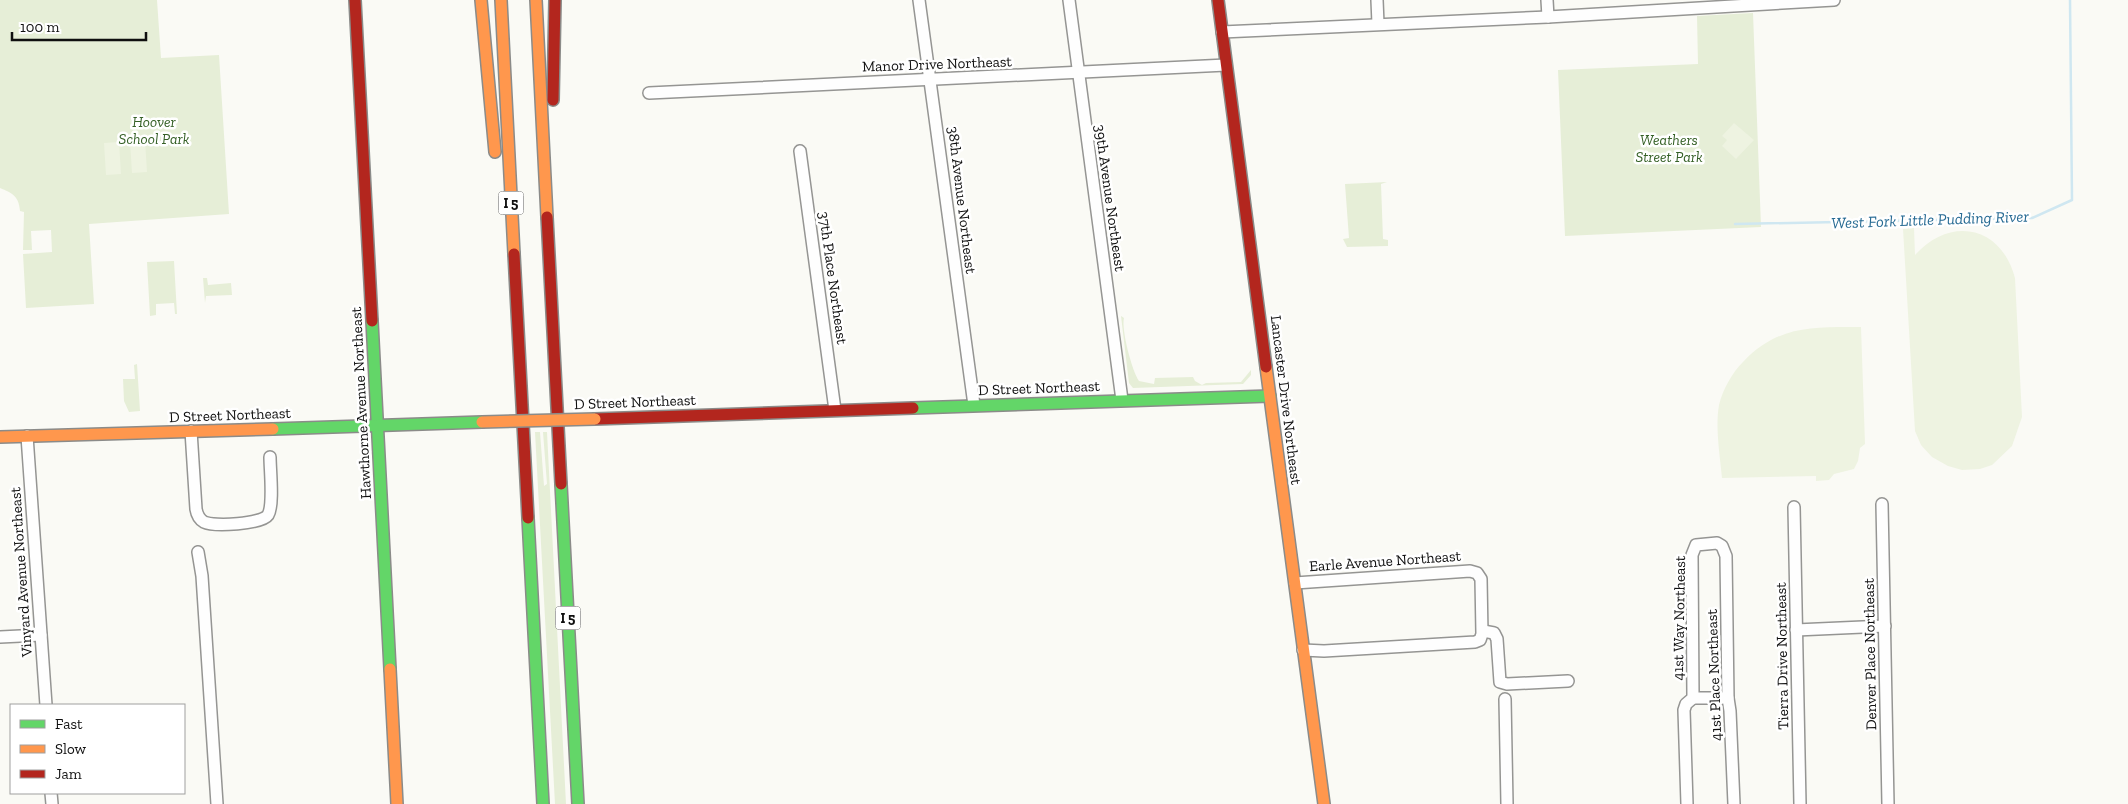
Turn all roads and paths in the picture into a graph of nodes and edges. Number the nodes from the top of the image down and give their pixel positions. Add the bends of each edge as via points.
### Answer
1 (355, 0) edge
2 (481, 0) edge
3 (501, 0) edge
4 (536, 0) edge
5 (555, 0) edge
6 (919, 0) edge
7 (1069, 0) edge
8 (1218, 0) edge
9 (1377, 0) edge
10 (1547, 0) edge
11 (1834, 0) edge
12 (1744, 3) edge
13 (1548, 17) junction
14 (1378, 24) junction
15 (1222, 32) junction
16 (1226, 65) junction
17 (1078, 73) junction
18 (931, 78) junction
19 (649, 93) dead end
20 (800, 151) dead end
21 (497, 168) dead end
22 (546, 186) junction
23 (499, 187) dead end
24 (521, 384) junction
25 (1270, 396) junction
26 (1122, 400) junction
27 (974, 405) junction
28 (835, 410) junction
29 (377, 425) junction
30 (191, 431) junction
31 (27, 436) junction
32 (0, 437) edge
33 (270, 457) dead end
34 (1882, 504) dead end
35 (1794, 507) dead end
36 (1722, 546) joint
37 (198, 552) dead end
38 (1295, 583) junction
39 (1885, 626) junction
40 (1796, 630) junction
41 (41, 635) junction
42 (1481, 636) junction
43 (0, 637) edge
44 (1303, 650) junction
45 (1568, 681) dead end
46 (1693, 698) junction
47 (1728, 698) junction
48 (1504, 699) dead end
49 (46, 704) edge
50 (217, 804) edge
51 (397, 804) edge
52 (542, 804) edge
53 (578, 804) edge
54 (1324, 804) edge
55 (1507, 804) edge
56 (1687, 804) edge
57 (1734, 804) edge
58 (1800, 804) edge
59 (1888, 804) edge

1 - 29 main road, Hawthorne Avenue Northeast
2 - 21 main road
3 - 24 main road, I 5
4 - 22 main road, I 5
5 - 22 main road via 553,113
6 - 18 street, 38th Avenue Northeast
7 - 17 street, 39th Avenue Northeast
8 - 15 main road, Lancaster Drive Northeast
9 - 14 street
10 - 13 street
11 - 12 street
12 - 13 street
13 - 14 street
14 - 15 street
15 - 16 main road, Lancaster Drive Northeast
16 - 17 street, Manor Drive Northeast
16 - 25 main road, Lancaster Drive Northeast
17 - 18 street, Manor Drive Northeast
17 - 26 street, 39th Avenue Northeast
18 - 19 street, Manor Drive Northeast
18 - 27 street, 38th Avenue Northeast
20 - 28 street, 37th Place Northeast
22 - 53 main road, I 5
23 - 24 main road, I 5 via 507,295
24 - 52 main road, I 5
25 - 26 main road, D Street Northeast
25 - 38 main road, Lancaster Drive Northeast
26 - 27 main road, D Street Northeast
27 - 28 main road, D Street Northeast
28 - 29 main road, D Street Northeast, bridge
29 - 30 main road, D Street Northeast
29 - 51 main road, Hawthorne Avenue Northeast
30 - 31 main road, D Street Northeast
30 - 33 street via 196,510 207,523 265,519 271,509
31 - 32 main road, D Street Northeast
31 - 41 street, Vinyard Avenue Northeast
34 - 39 street, Denver Place Northeast
35 - 40 street, Tierra Drive Northeast
36 - 46 street, 41st Way Northeast via 1717,543 1696,545 1692,555
36 - 47 street, 41st Place Northeast via 1726,556
37 - 50 street
38 - 42 street, Earle Avenue Northeast via 1470,571 1481,578
38 - 44 main road, Lancaster Drive Northeast
39 - 40 street
39 - 59 street, Denver Place Northeast
40 - 58 street, Tierra Drive Northeast
41 - 43 street
41 - 49 street, Vinyard Avenue Northeast
42 - 44 street via 1476,642
42 - 45 street via 1494,633 1500,682
44 - 54 main road, Lancaster Drive Northeast
46 - 47 street
46 - 56 street, 41st Way Northeast via 1684,710
47 - 57 street, 41st Place Northeast
48 - 55 street

